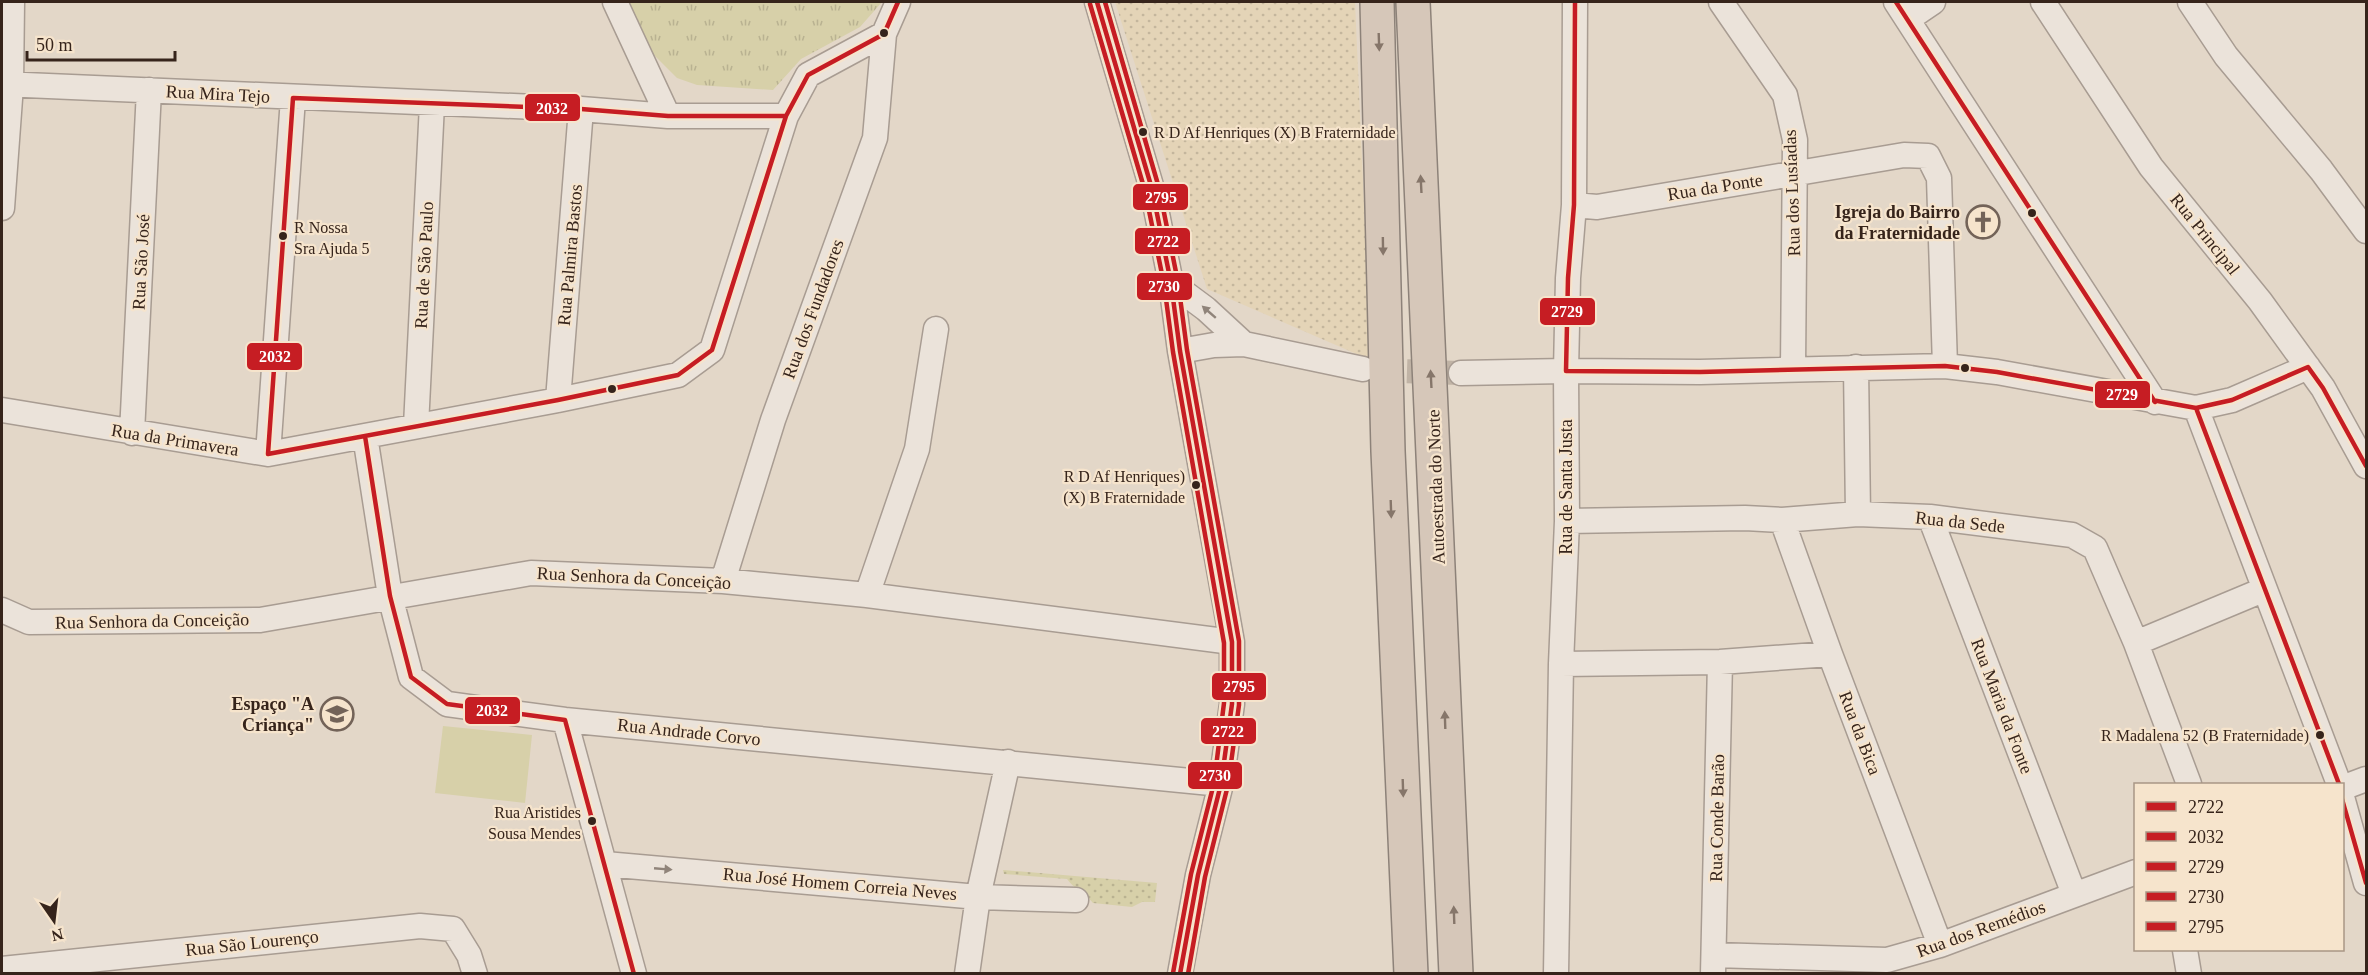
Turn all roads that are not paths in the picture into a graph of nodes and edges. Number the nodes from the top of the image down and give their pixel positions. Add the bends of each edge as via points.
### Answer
1 (12, 2) edge
2 (615, 2) edge
3 (898, 2) edge
4 (1097, 2) edge
5 (1377, 2) edge
6 (1413, 2) edge
7 (1575, 2) edge
8 (1721, 2) edge
9 (1933, 2) edge
10 (2043, 2) edge
11 (2190, 2) edge
12 (1902, 10) edge
13 (884, 34) junction
14 (6, 85) edge
15 (149, 90) junction
16 (293, 98) junction
17 (432, 104) junction
18 (581, 109) junction
19 (668, 116) junction
20 (786, 116) junction
21 (1796, 174) junction
22 (1574, 206) junction
23 (2, 208) edge
24 (2367, 231) edge
25 (1171, 282) junction
26 (936, 329) dead end
27 (1244, 344) junction
28 (1180, 351) junction
29 (1945, 366) junction
30 (1856, 367) junction
31 (2308, 367) junction
32 (1793, 368) junction
33 (1363, 369) tunnel mouth
34 (1566, 371) junction
35 (1461, 373) tunnel mouth
36 (558, 400) junction
37 (2155, 402) junction
38 (2196, 408) junction
39 (2, 410) edge
40 (416, 426) junction
41 (132, 433) junction
42 (365, 436) junction
43 (268, 454) junction
44 (2367, 466) edge
45 (1858, 514) junction
46 (1930, 518) junction
47 (1782, 520) junction
48 (1567, 521) junction
49 (723, 581) junction
50 (2263, 590) junction
51 (867, 595) junction
52 (390, 597) junction
53 (2, 610) edge
54 (1232, 642) junction
55 (2136, 643) junction
56 (1830, 654) junction
57 (1720, 662) junction
58 (1561, 664) junction
59 (565, 720) junction
60 (1008, 762) junction
61 (2367, 779) edge
62 (2189, 783) edge
63 (2339, 783) edge
64 (1221, 784) junction
65 (2344, 788) edge
66 (2344, 801) edge
67 (605, 864) junction
68 (2134, 873) edge
69 (2367, 883) edge
70 (2074, 894) junction
71 (978, 897) junction
72 (1076, 900) dead end
73 (1940, 945) junction
74 (2185, 951) edge
75 (1714, 964) edge
76 (1888, 967) edge
77 (2, 969) edge
78 (475, 974) edge
79 (634, 974) edge
80 (967, 974) edge
81 (1180, 974) edge
82 (1411, 974) edge
83 (1456, 974) edge
84 (1556, 974) edge
85 (2189, 974) edge

1 - 14 street
2 - 19 street
3 - 13 street
4 - 25 street via 1152,189
5 -> 82 highway via 1388,451
83 -> 6 highway, Autoestrada do Norte
7 - 22 street, Rua de Santa Justa
8 - 21 street, Rua dos Lusíadas via 1785,95 1795,140
9 - 12 street
10 - 31 street, Rua Principal via 2151,167
11 - 24 street via 2226,56
12 - 37 street
13 - 20 street, Rua da Primavera via 808,75
13 - 49 street, Rua dos Fundadores via 875,138 773,420
14 - 15 street, Rua Mira Tejo
14 - 23 street
15 - 16 street, Rua Mira Tejo
15 - 41 street, Rua São José
16 - 17 street, Rua Mira Tejo
16 - 43 street
17 - 18 street, Rua Mira Tejo
17 - 40 street, Rua de São Paulo
18 - 19 street, Rua Mira Tejo
18 - 36 street, Rua Palmira Bastos
19 - 20 street, Rua Mira Tejo
20 - 36 street, Rua da Primavera via 712,351 678,375
21 - 22 street, Rua da Ponte via 1597,207
21 - 29 street, Rua da Ponte via 1904,155 1928,156 1939,178
21 - 32 street, Rua dos Lusíadas
22 - 34 street, Rua de Santa Justa
27 -> 25 street
25 - 28 street
26 - 51 street via 917,449
27 - 28 street
27 - 33 street
28 - 54 street
29 - 30 street
29 - 37 street
30 - 32 street
30 - 45 street
31 - 38 street via 2232,400
31 - 44 street, Rua Principal
32 - 34 street
34 - 35 street
34 - 48 street, Rua de Santa Justa
36 - 40 street, Rua da Primavera
37 - 38 street
38 - 50 street
39 - 41 street, Rua da Primavera
40 - 42 street, Rua da Primavera
41 - 43 street, Rua da Primavera
42 - 43 street, Rua da Primavera
42 - 52 street, Rua Andrade Corvo
45 - 46 street, Rua da Sede
45 - 47 street, Rua da Sede
46 - 55 street, Rua da Sede via 2072,535 2095,548
46 - 70 street, Rua Maria da Fonte
47 - 48 street, Rua da Sede
47 - 56 street, Rua da Bica
48 - 58 street, Rua de Santa Justa
49 - 51 street, Rua Senhora da Conceição
49 - 52 street, Rua Senhora da Conceição via 531,573
50 - 55 street
50 - 63 street
51 - 54 street, Rua Senhora da Conceição
52 - 53 street, Rua Senhora da Conceição via 260,620 29,622
52 - 59 street, Rua Andrade Corvo via 411,677 447,704
54 - 64 street via 1232,704
55 - 62 street, Rua da Sede
56 - 57 street
56 - 73 street, Rua da Bica
57 - 58 street
57 - 75 street, Rua Conde Barão
58 - 84 street, Rua de Santa Justa
59 - 60 street, Rua Andrade Corvo
59 - 67 street
60 - 64 street, Rua Andrade Corvo
60 - 71 street
61 - 65 street
64 - 81 street via 1198,875
66 - 69 street
67 -> 71 street, Rua José Homem Correia Neves
67 - 79 street
68 - 70 street, Rua dos Remédios
70 - 73 street, Rua dos Remédios
71 - 72 street, Rua José Homem Correia Neves
71 - 80 street
73 - 76 street, Rua dos Remédios
74 - 85 street
75 - 76 street, Rua dos Remédios
77 - 78 street, Rua São Lourenço via 420,926 453,929

